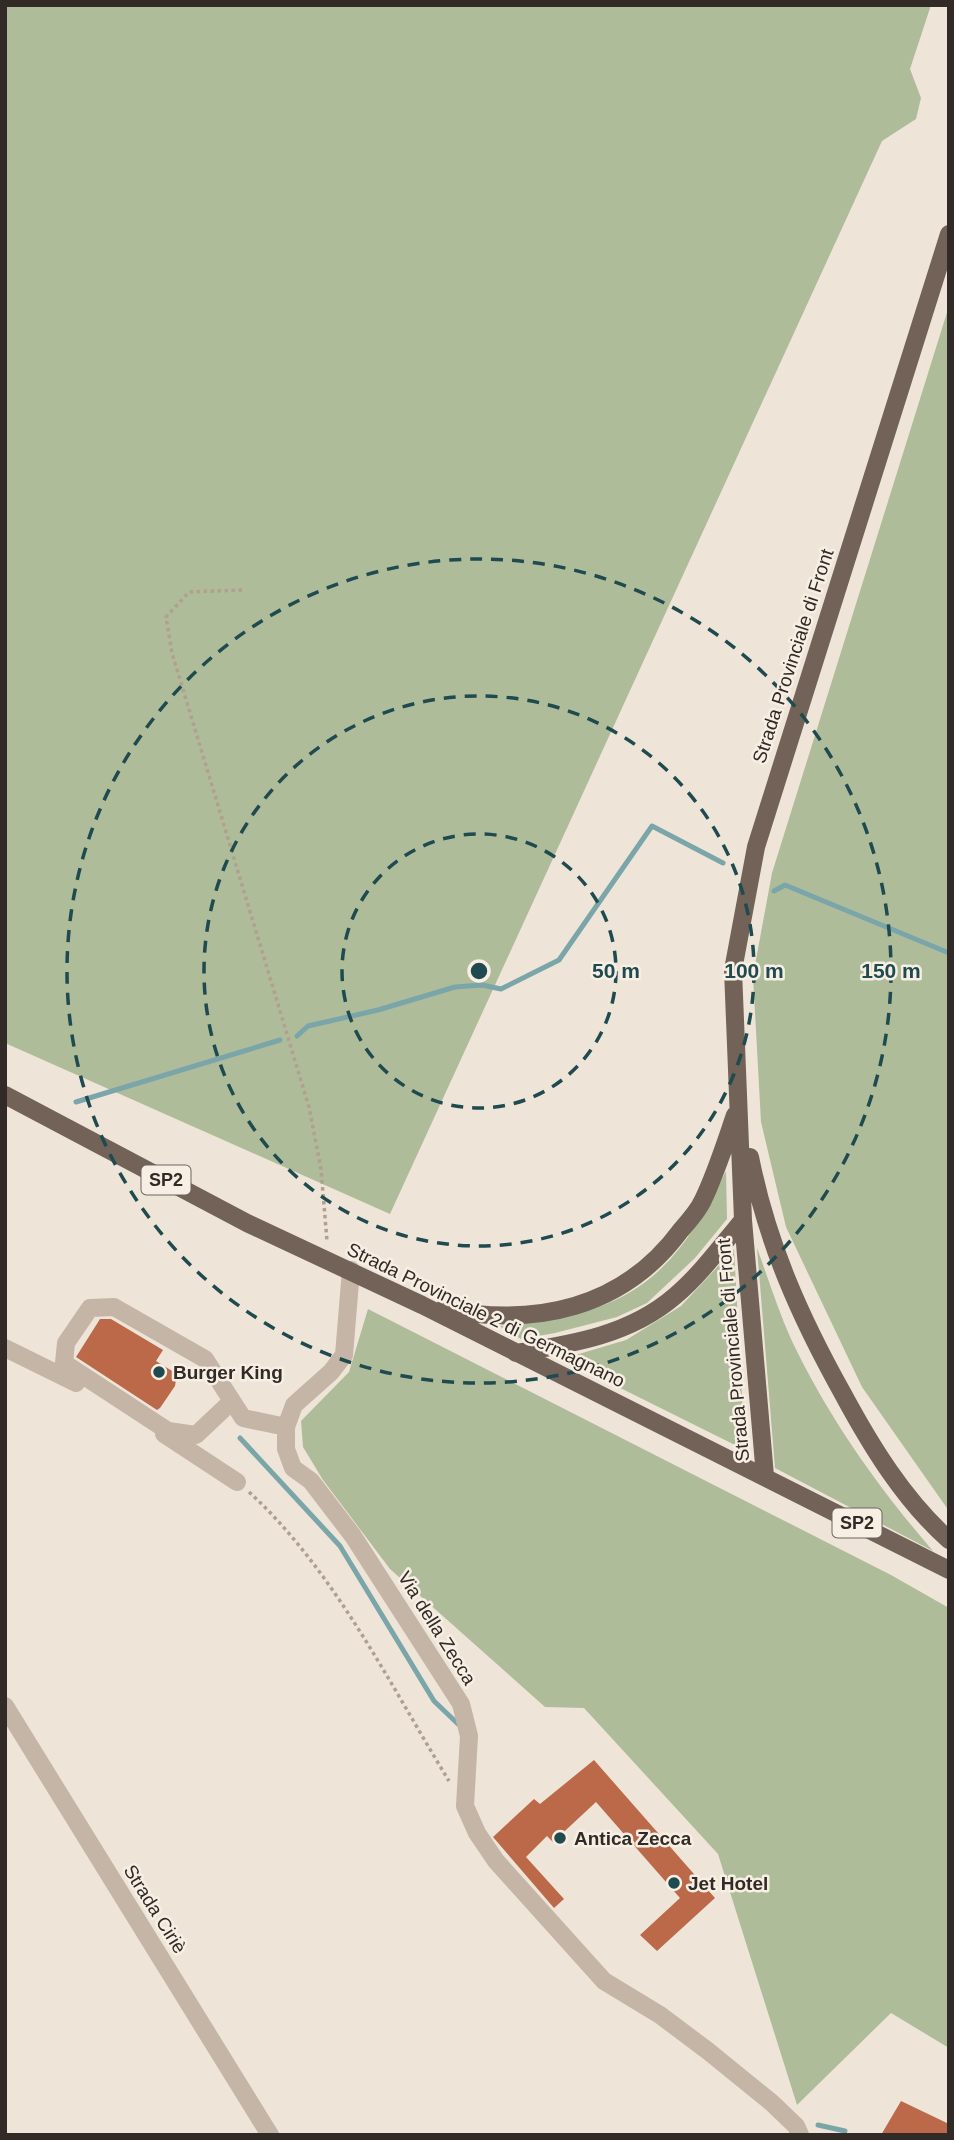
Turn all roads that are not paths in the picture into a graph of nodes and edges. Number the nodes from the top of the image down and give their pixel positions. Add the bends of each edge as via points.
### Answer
1 (949, 234) edge
2 (5, 1095) edge
3 (739, 1102) junction
4 (743, 1220) junction
5 (351, 1270) junction
6 (422, 1305) junction
7 (5, 1348) edge
8 (516, 1353) junction
9 (231, 1402) junction
10 (286, 1427) junction
11 (765, 1476) junction
12 (237, 1482) road end
13 (949, 1540) edge
14 (949, 1570) edge
15 (5, 1706) edge
16 (798, 2131) edge
17 (270, 2135) edge

1 - 3 main road, Strada Provinciale di Front via 756,847 733,970
2 - 5 main road, Strada Provinciale 2 di Germagnano / SP2 via 247,1223
3 - 4 main road, Strada Provinciale di Front
3 - 6 main road via 702,1203 665,1252 626,1284 587,1303 534,1315 480,1316
3 - 13 main road via 758,1200 778,1264 806,1327 862,1430 923,1516
4 - 8 main road via 675,1297 621,1330
4 - 11 main road, Strada Provinciale di Front
5 - 6 main road, Strada Provinciale 2 di Germagnano / SP2
5 - 10 street via 344,1355 295,1405
6 - 8 main road, Strada Provinciale 2 di Germagnano / SP2
7 - 12 street via 116,1402
8 - 11 main road, Strada Provinciale 2 di Germagnano / SP2
9 - 9 street via 205,1359 114,1307 90,1308 66,1343 64,1363 168,1432 196,1435
9 - 10 street via 243,1418
10 - 16 street, Via della Zecca via 286,1448 293,1468 311,1481 353,1536 461,1704 469,1736 465,1806 496,1861 604,1981 660,2015
11 - 14 main road, Strada Provinciale 2 di Germagnano / SP2
15 - 17 street, Strada Ciriè

